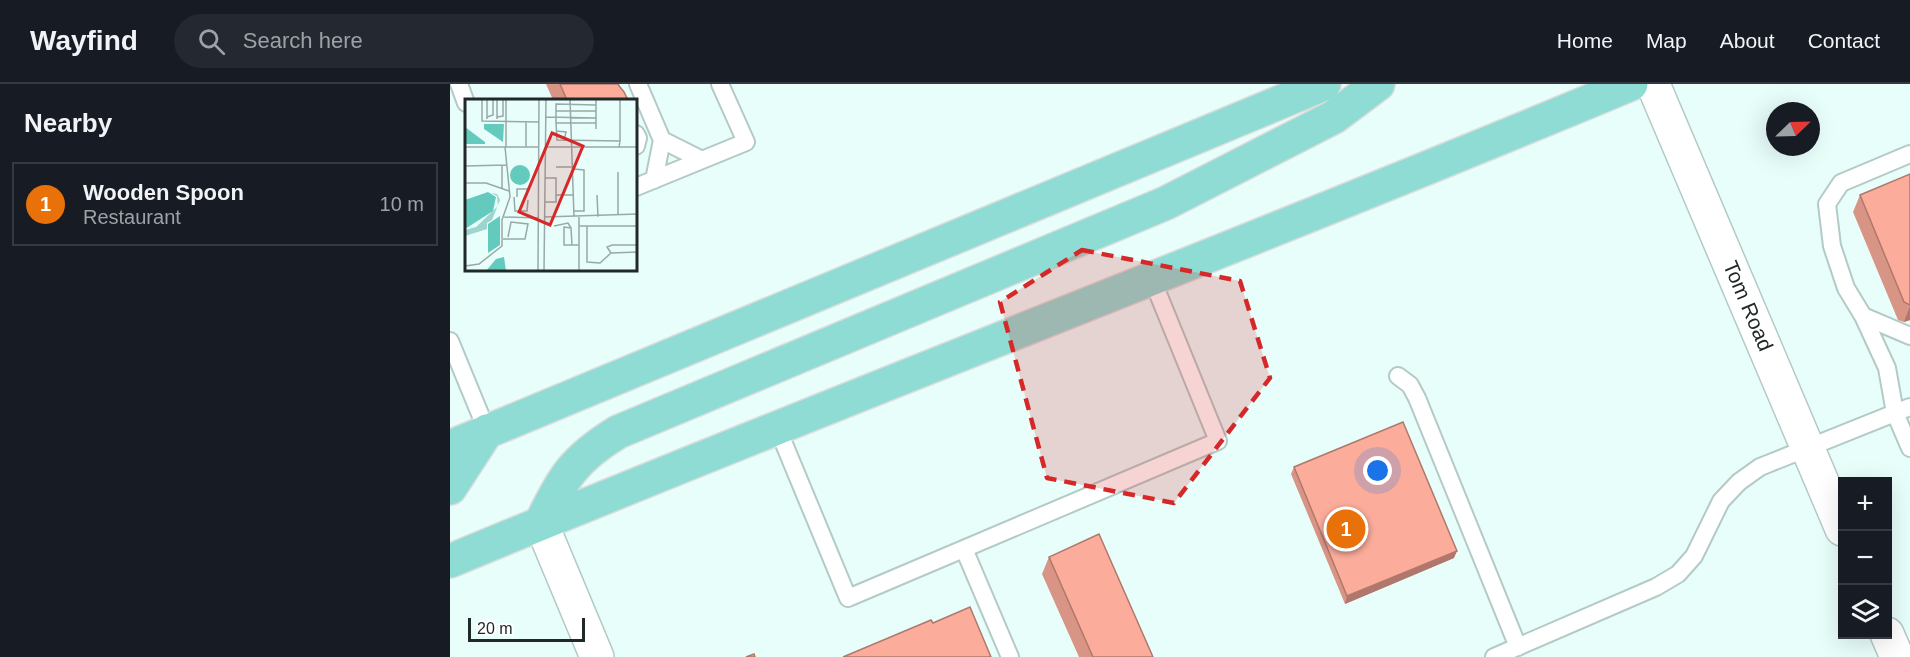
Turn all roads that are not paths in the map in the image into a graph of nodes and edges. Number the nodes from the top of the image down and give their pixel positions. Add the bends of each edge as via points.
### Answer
1 (459, 84) edge
2 (638, 84) edge
3 (720, 84) edge
4 (1324, 84) edge
5 (1378, 84) edge
6 (1631, 84) edge
7 (1653, 84) edge
8 (465, 100) edge
9 (662, 140) junction
10 (1910, 154) edge
11 (702, 160) junction
12 (654, 180) junction
13 (638, 186) edge
14 (1152, 279) junction
15 (1863, 316) junction
16 (1910, 336) edge
17 (450, 341) edge
18 (1398, 376) dead end
19 (1903, 410) edge
20 (777, 427) junction
21 (487, 431) junction
22 (450, 447) edge
23 (1808, 447) junction
24 (1910, 448) edge
25 (450, 488) edge
26 (1838, 519) edge
27 (541, 523) junction
28 (964, 549) junction
29 (450, 561) edge
30 (1889, 639) edge
31 (1518, 647) junction
32 (597, 657) edge
33 (1010, 657) edge
34 (1494, 657) edge
35 (1897, 657) edge

1 - 8 lane
2 - 9 lane
3 - 11 lane via 746,142
4 - 21 main road
5 - 27 main road via 1334,117 1166,203 618,432 574,465 555,492
6 - 14 main road
7 - 23 street, Tom Road
9 - 11 lane
9 - 12 lane
10 - 15 lane via 1841,183 1827,204 1832,246 1846,288
11 - 12 lane
12 - 13 lane
14 - 20 main road
14 - 28 lane via 1218,441
15 - 16 lane
15 - 19 lane
17 - 21 lane
18 - 31 lane via 1418,398
19 - 23 lane
19 - 24 lane
20 - 27 main road
20 - 28 lane via 849,598
21 - 22 main road
21 - 25 main road
23 - 26 street, Tom Road
23 - 31 lane via 1760,467 1739,482 1721,501 1694,556 1678,574 1656,588
27 - 29 main road
27 - 32 street
28 - 33 lane
30 - 35 street
31 - 34 lane

